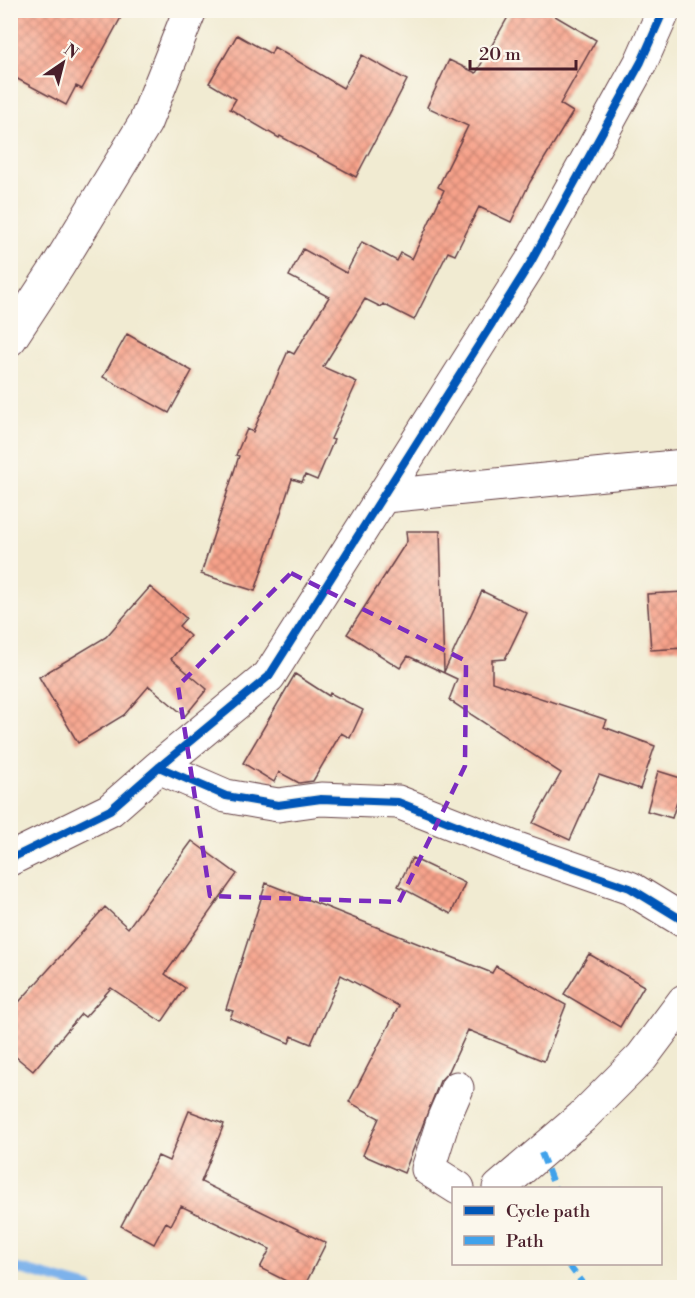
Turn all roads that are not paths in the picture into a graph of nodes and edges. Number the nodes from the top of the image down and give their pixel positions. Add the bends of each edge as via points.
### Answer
1 (190, 10) edge
2 (664, 10) edge
3 (10, 339) edge
4 (684, 466) edge
5 (385, 496) junction
6 (159, 767) junction
7 (10, 859) edge
8 (684, 921) edge
9 (684, 1001) edge
10 (457, 1088) dead end
11 (457, 1187) edge
12 (500, 1187) edge

1 - 3 street via 145,123
2 - 5 street via 641,62 531,262
4 - 5 street
5 - 6 street via 269,676
6 - 7 street via 110,810
6 - 8 street via 226,796 278,805 321,799 398,802 630,888
9 - 12 street via 642,1057 582,1117
10 - 11 street via 429,1168

